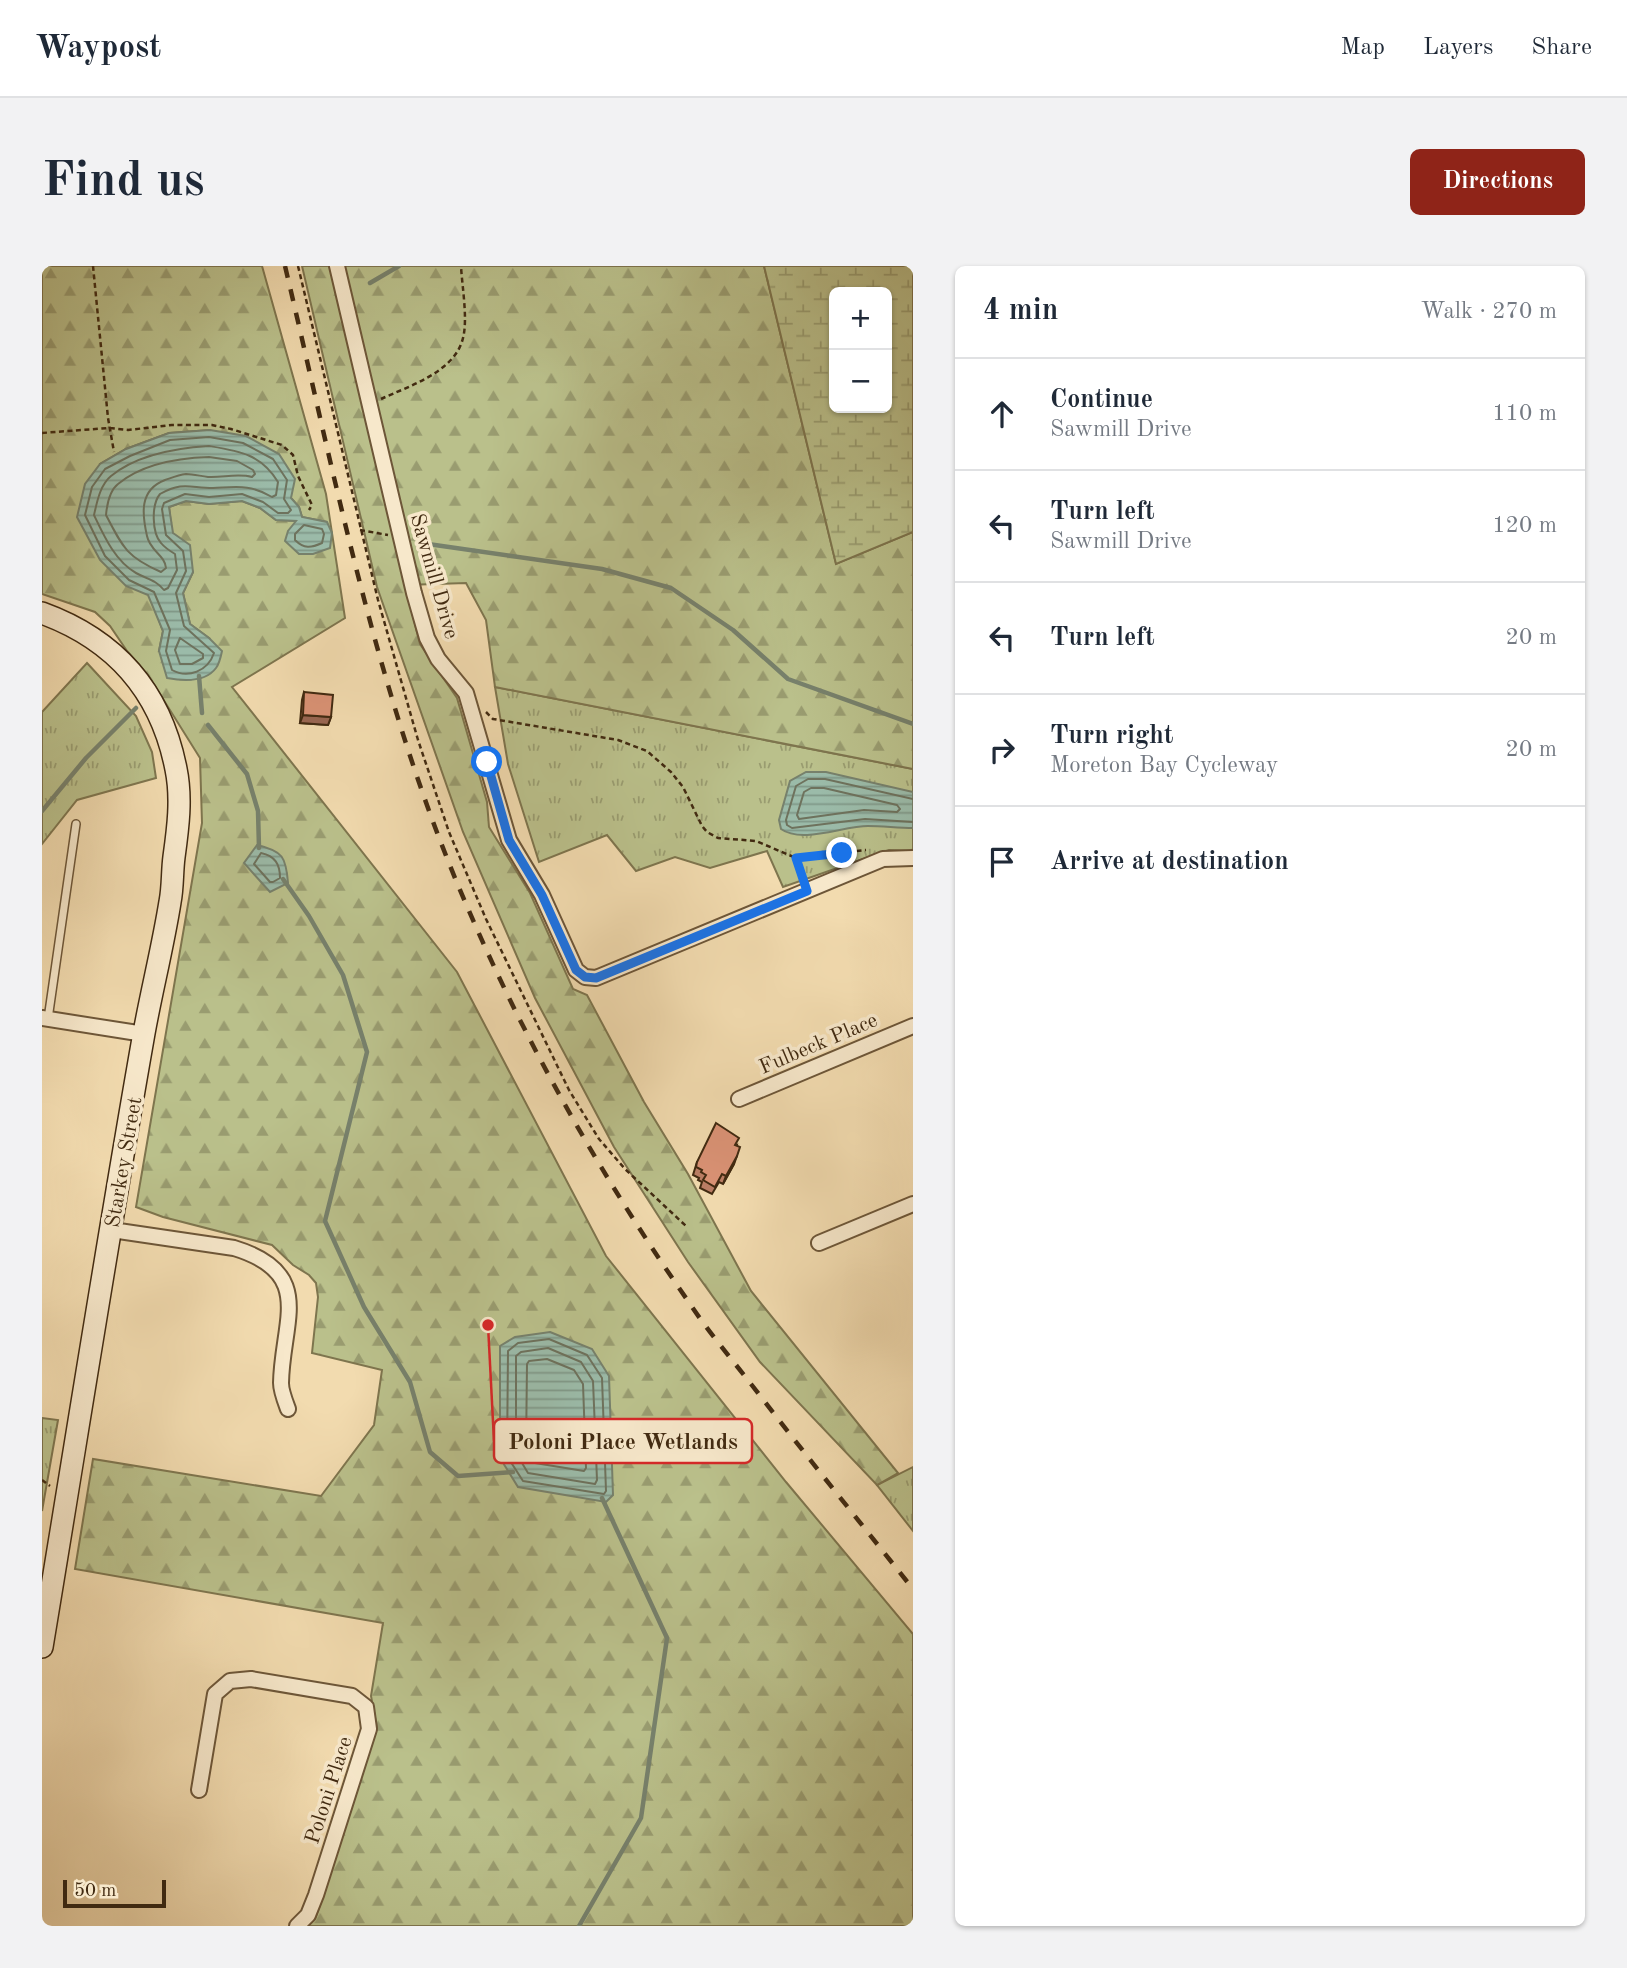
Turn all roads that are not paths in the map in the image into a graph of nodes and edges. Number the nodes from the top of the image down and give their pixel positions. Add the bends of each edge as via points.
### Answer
1 (337, 266) edge
2 (42, 613) edge
3 (76, 824) dead end
4 (913, 858) edge
5 (45, 1019) edge
6 (913, 1026) edge
7 (144, 1034) junction
8 (739, 1099) dead end
9 (913, 1204) edge
10 (112, 1230) junction
11 (819, 1243) dead end
12 (288, 1409) dead end
13 (42, 1647) edge
14 (200, 1790) dead end
15 (297, 1926) edge

1 - 4 street, Sawmill Drive via 427,638 466,693 509,840 542,895 576,970 596,978 883,859
2 - 7 street, Starkey Street via 95,639 125,664 164,723 177,770 180,798 170,901
3 - 5 lane
5 - 7 street
6 - 8 street, Fulbeck Place
7 - 10 street, Starkey Street
9 - 11 street
10 - 12 street via 234,1248 274,1266 287,1286 290,1312 281,1385
10 - 13 street, Starkey Street
14 - 15 street, Poloni Place via 215,1694 230,1681 251,1679 352,1696 366,1707 369,1729 316,1895 308,1915

